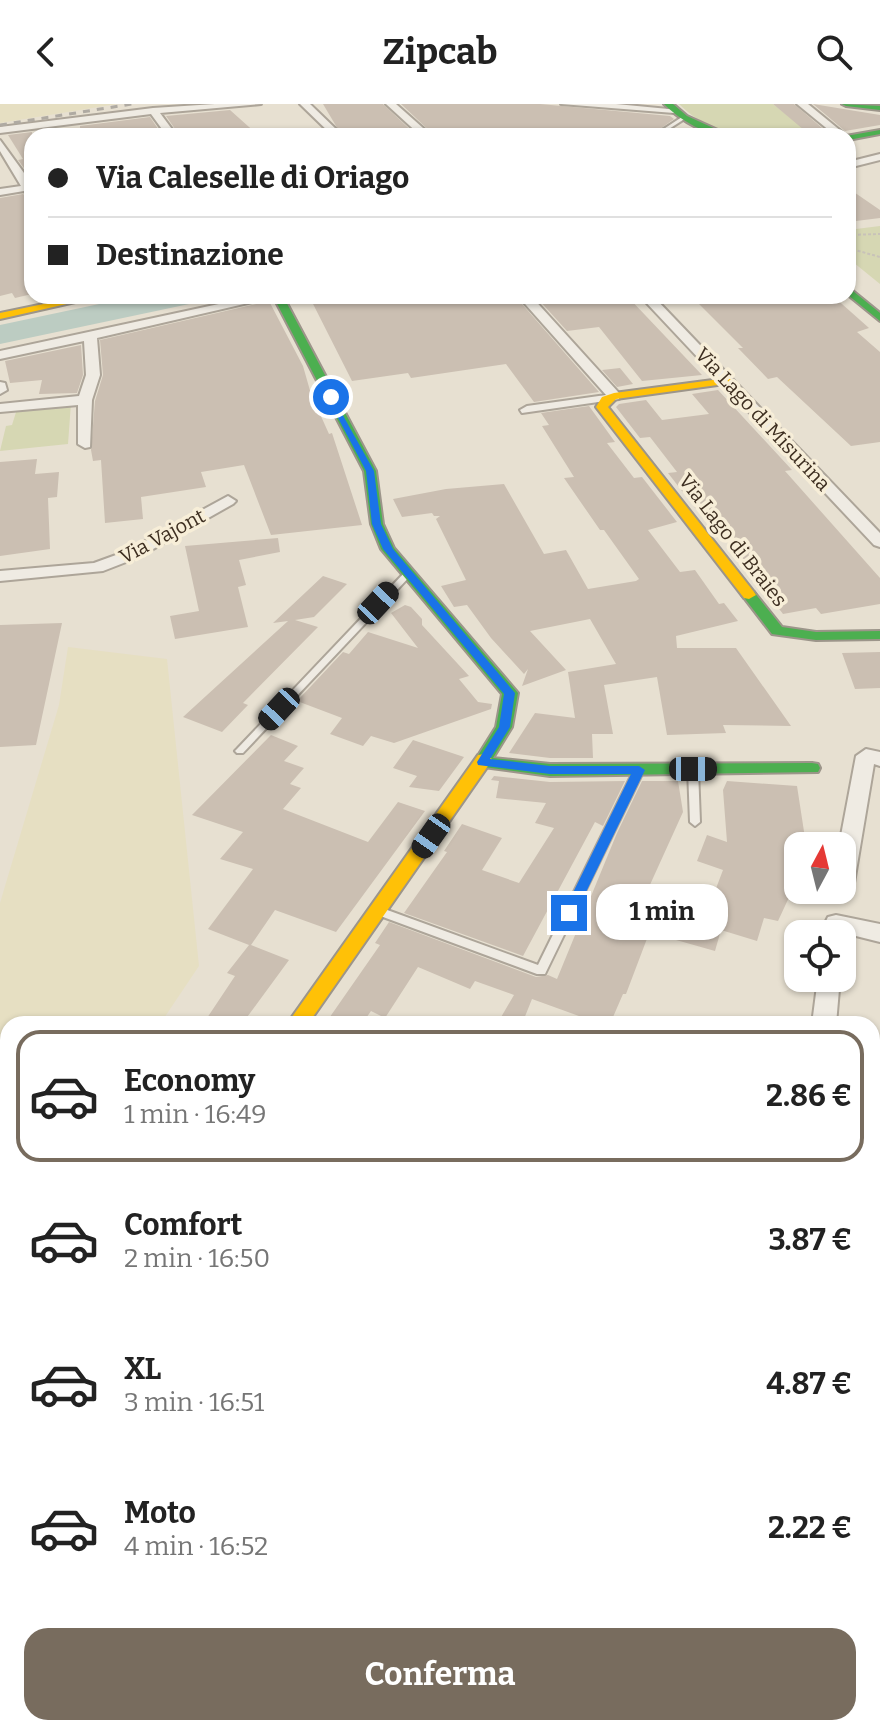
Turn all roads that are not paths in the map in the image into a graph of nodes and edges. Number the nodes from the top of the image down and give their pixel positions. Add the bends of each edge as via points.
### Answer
1 (256, 104) edge
2 (305, 104) edge
3 (391, 104) edge
4 (566, 104) edge
5 (802, 104) edge
6 (846, 104) edge
7 (880, 108) edge
8 (153, 111) junction
9 (675, 111) edge
10 (67, 121) junction
11 (72, 128) edge
12 (166, 128) edge
13 (330, 128) edge
14 (418, 128) edge
15 (661, 128) edge
16 (710, 128) edge
17 (832, 128) edge
18 (0, 130) edge
19 (880, 132) edge
20 (856, 136) edge
21 (0, 143) edge
22 (880, 157) edge
23 (856, 163) edge
24 (24, 179) edge
25 (24, 190) edge
26 (0, 192) edge
27 (856, 297) edge
28 (58, 304) edge
29 (237, 304) edge
30 (279, 304) edge
31 (531, 304) edge
32 (654, 304) edge
33 (0, 316) edge
34 (880, 318) edge
35 (90, 335) junction
36 (0, 355) edge
37 (728, 381) junction
38 (610, 398) junction
39 (85, 400) junction
40 (0, 408) edge
41 (527, 410) dead end
42 (85, 444) dead end
43 (228, 501) dead end
44 (880, 542) edge
45 (409, 573) junction
46 (0, 576) edge
47 (880, 635) edge
48 (240, 751) dead end
49 (880, 759) edge
50 (482, 762) junction
51 (812, 768) dead end
52 (693, 769) junction
53 (639, 770) junction
54 (695, 822) dead end
55 (852, 832) edge
56 (379, 911) junction
57 (856, 930) edge
58 (880, 933) edge
59 (827, 992) edge
60 (303, 1016) edge
61 (825, 1016) edge

1 - 8 street
2 - 13 street
3 - 14 street
4 - 9 street
5 - 17 street
6 - 7 street
8 - 10 street
8 - 12 street
9 - 15 lane
9 - 16 street
10 - 11 street
10 - 18 street
19 - 20 street
21 - 24 street
22 - 23 street
25 - 26 street
27 - 34 street
28 - 33 street
29 - 35 street
30 - 45 street via 370,471 377,524 388,549
31 - 38 street
32 - 37 street, Via Lago di Misurina
35 - 36 street
35 - 39 street via 93,375
37 - 38 street
37 - 44 street, Via Lago di Misurina
38 - 41 street
38 - 47 street, Via Lago di Braies via 602,407 777,631
39 - 40 street
39 - 42 street
43 - 46 street, Via Vajont via 97,568
45 - 48 lane
45 - 50 street via 510,693 504,727
49 - 55 street via 866,756
50 - 53 street via 550,770
50 - 56 street
51 - 52 street
52 - 53 street
52 - 54 lane
53 - 56 lane via 541,971
56 - 60 street
57 - 58 street
59 - 61 street

